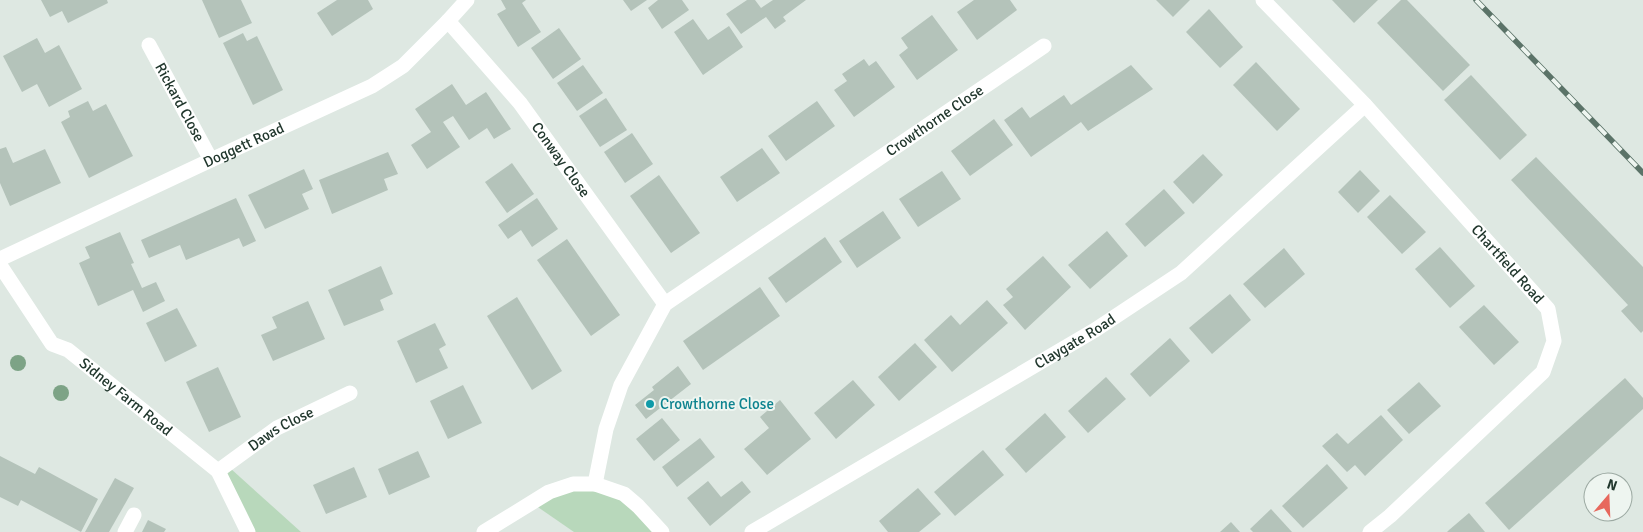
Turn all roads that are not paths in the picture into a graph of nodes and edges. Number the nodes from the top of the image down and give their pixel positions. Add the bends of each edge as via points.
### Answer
1 (466, 0) edge
2 (1263, 0) edge
3 (448, 21) junction
4 (149, 46) dead end
5 (1044, 46) dead end
6 (1364, 105) junction
7 (210, 160) junction
8 (0, 260) edge
9 (0, 264) edge
10 (665, 304) junction
11 (350, 394) dead end
12 (218, 471) junction
13 (595, 484) junction
14 (134, 515) dead end
15 (125, 532) edge
16 (248, 532) edge
17 (484, 532) edge
18 (662, 532) edge
19 (752, 532) edge
20 (1370, 532) edge

1 - 3 street, Doggett Road
2 - 6 street, Chartfield Road
3 - 7 street, Doggett Road via 403,66 372,86
3 - 10 street, Conway Close via 520,103
4 - 7 street, Rickard Close
5 - 10 street, Crowthorne Close
6 - 19 street, Claygate Road via 1181,272 1095,330
6 - 20 street, Chartfield Road via 1548,309 1554,341 1543,372
7 - 8 street, Doggett Road
9 - 12 street, Sidney Farm Road via 52,344 68,350
10 - 13 street, Crowthorne Close via 621,385 606,429
11 - 12 street, Daws Close via 277,428
12 - 16 street, Sidney Farm Road
13 - 17 street via 572,484 549,492
13 - 18 street via 624,494
14 - 15 street

